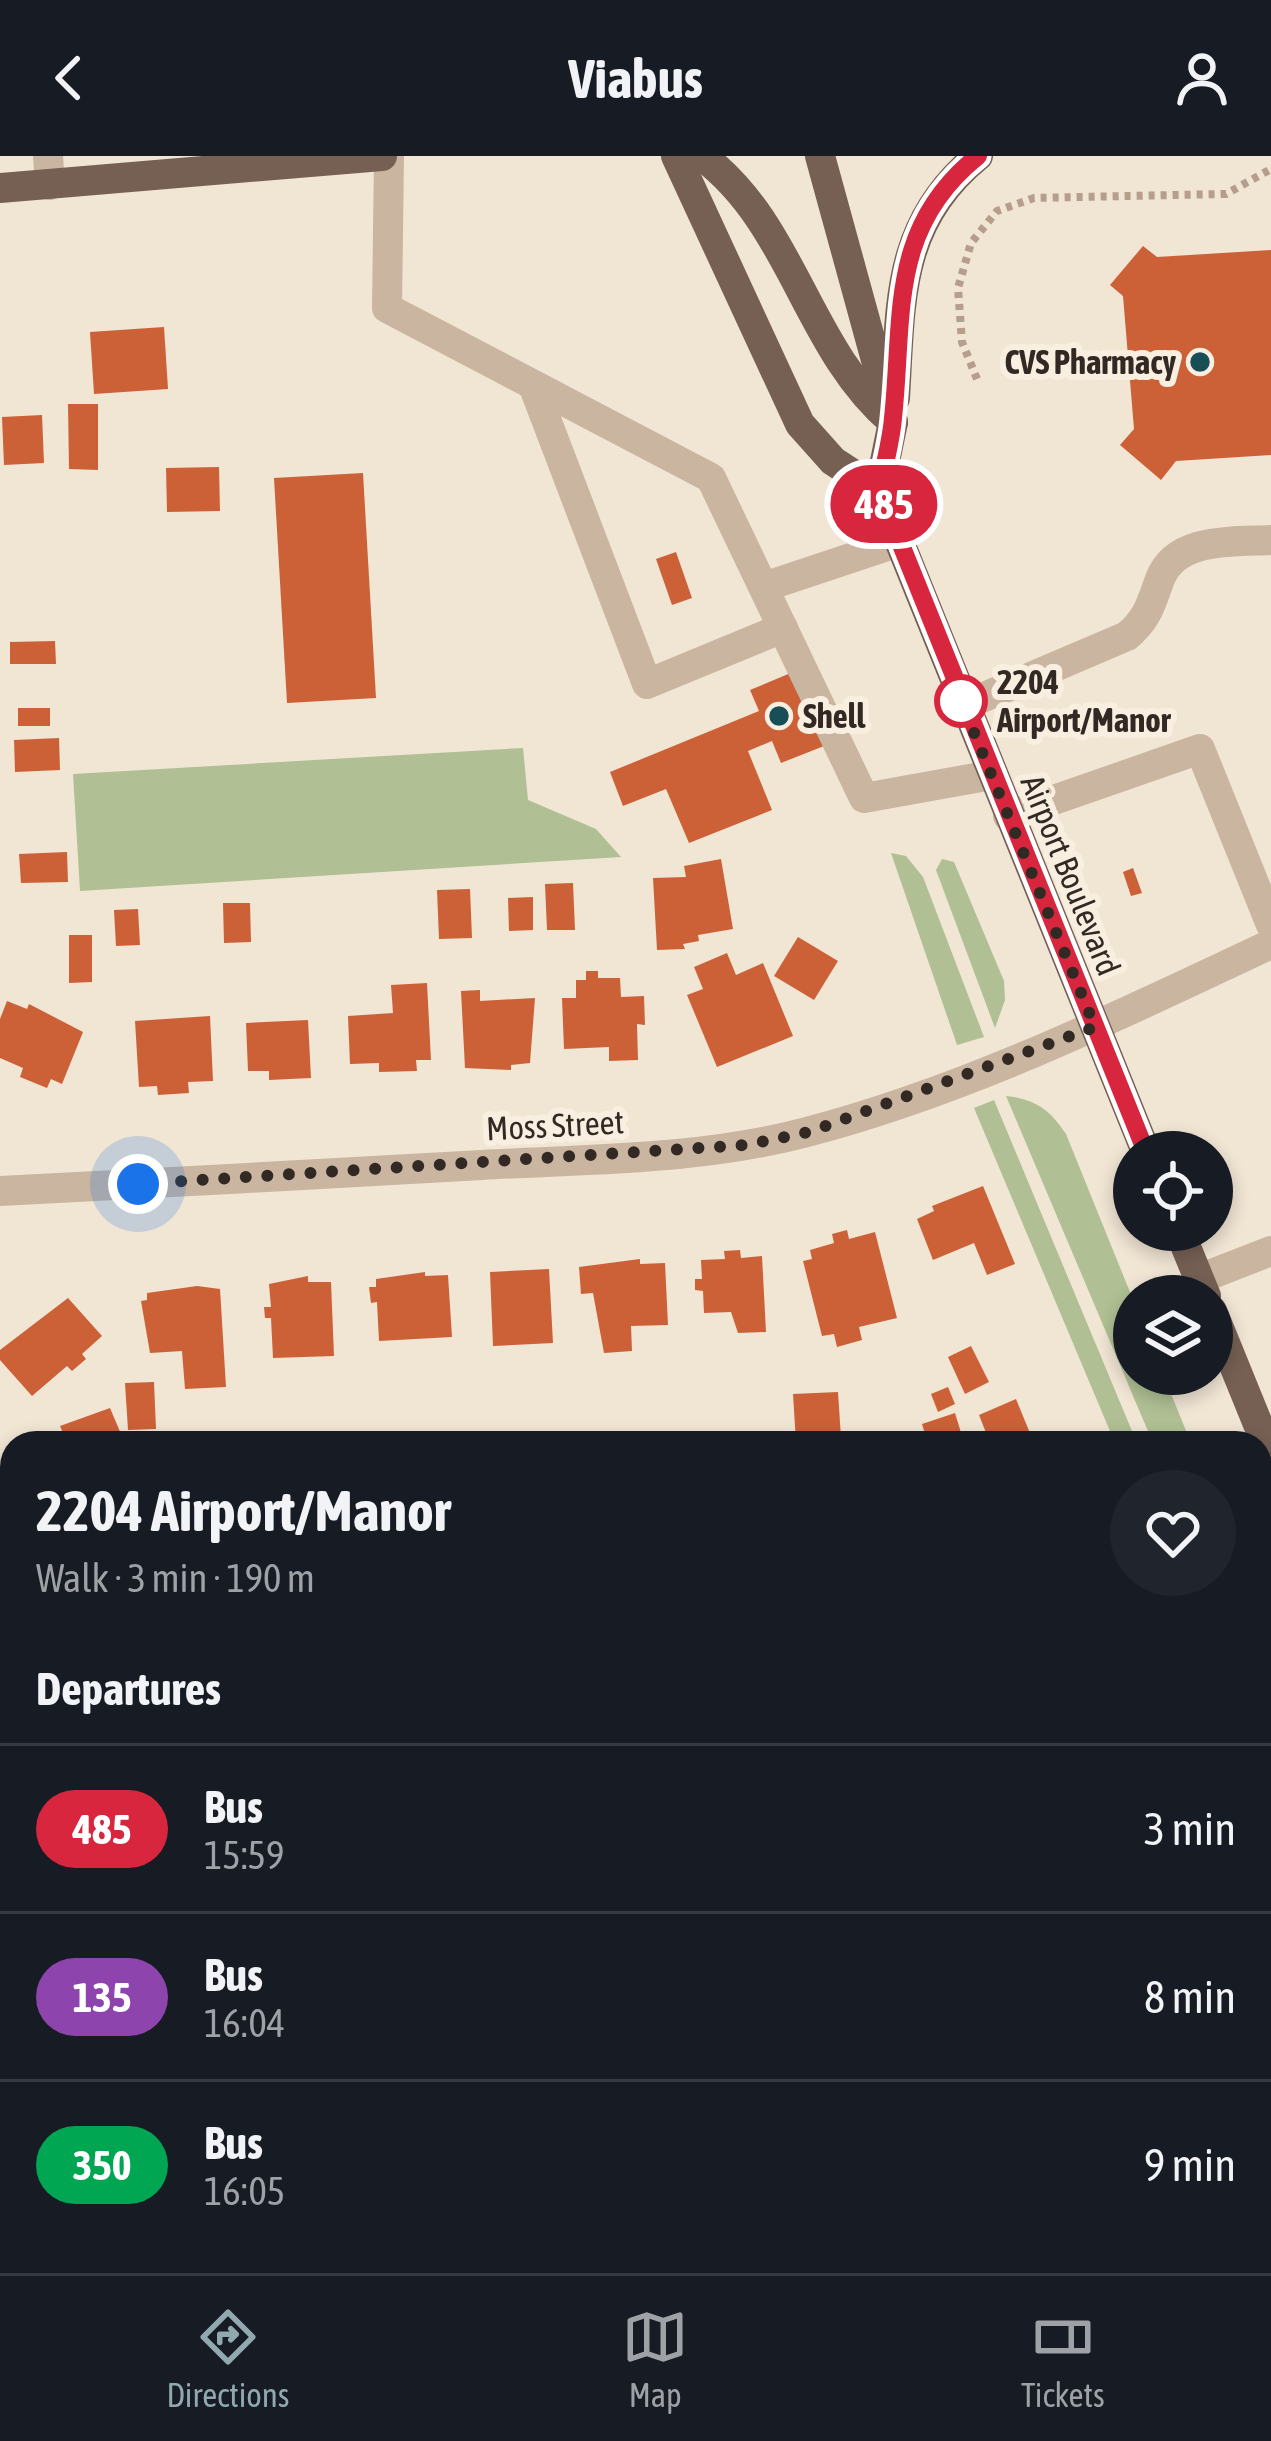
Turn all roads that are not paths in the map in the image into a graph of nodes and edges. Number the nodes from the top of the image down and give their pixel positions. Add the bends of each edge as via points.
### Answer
1 (385, 156) edge
2 (676, 156) edge
3 (702, 156) edge
4 (820, 156) edge
5 (978, 156) edge
6 (322, 158) edge
7 (49, 170) edge
8 (0, 188) edge
9 (532, 385) junction
10 (893, 422) junction
11 (879, 490) junction
12 (1271, 539) edge
13 (898, 542) junction
14 (764, 587) junction
15 (783, 628) junction
16 (963, 706) junction
17 (992, 776) junction
18 (1008, 816) junction
19 (1271, 925) edge
20 (1271, 944) edge
21 (1095, 1027) junction
22 (1137, 1131) edge
23 (0, 1191) edge
24 (1271, 1251) edge
25 (1225, 1275) edge
26 (1233, 1363) edge
27 (1261, 1431) edge

1 - 6 main road
1 - 9 street via 387,308
2 - 11 main road via 800,424 833,461
3 - 10 main road via 756,206 841,367
4 - 10 main road
5 - 10 main road via 922,219 903,271
6 - 7 main road
7 - 8 main road
9 - 14 street via 711,478
9 - 15 street via 647,684
10 - 11 main road
11 - 13 main road, Airport Boulevard
12 - 16 street via 1183,551 1169,560 1142,623 1127,636
13 - 14 street
13 - 16 main road, Airport Boulevard
14 - 15 street
15 - 17 street via 864,798
16 - 17 main road, Airport Boulevard
17 - 18 main road, Airport Boulevard
18 - 19 street via 1200,749
18 - 21 main road, Airport Boulevard
20 - 21 street, Moss Street
21 - 22 main road, Airport Boulevard
21 - 23 street, Moss Street via 809,1132 746,1145
24 - 25 street
26 - 27 main road

